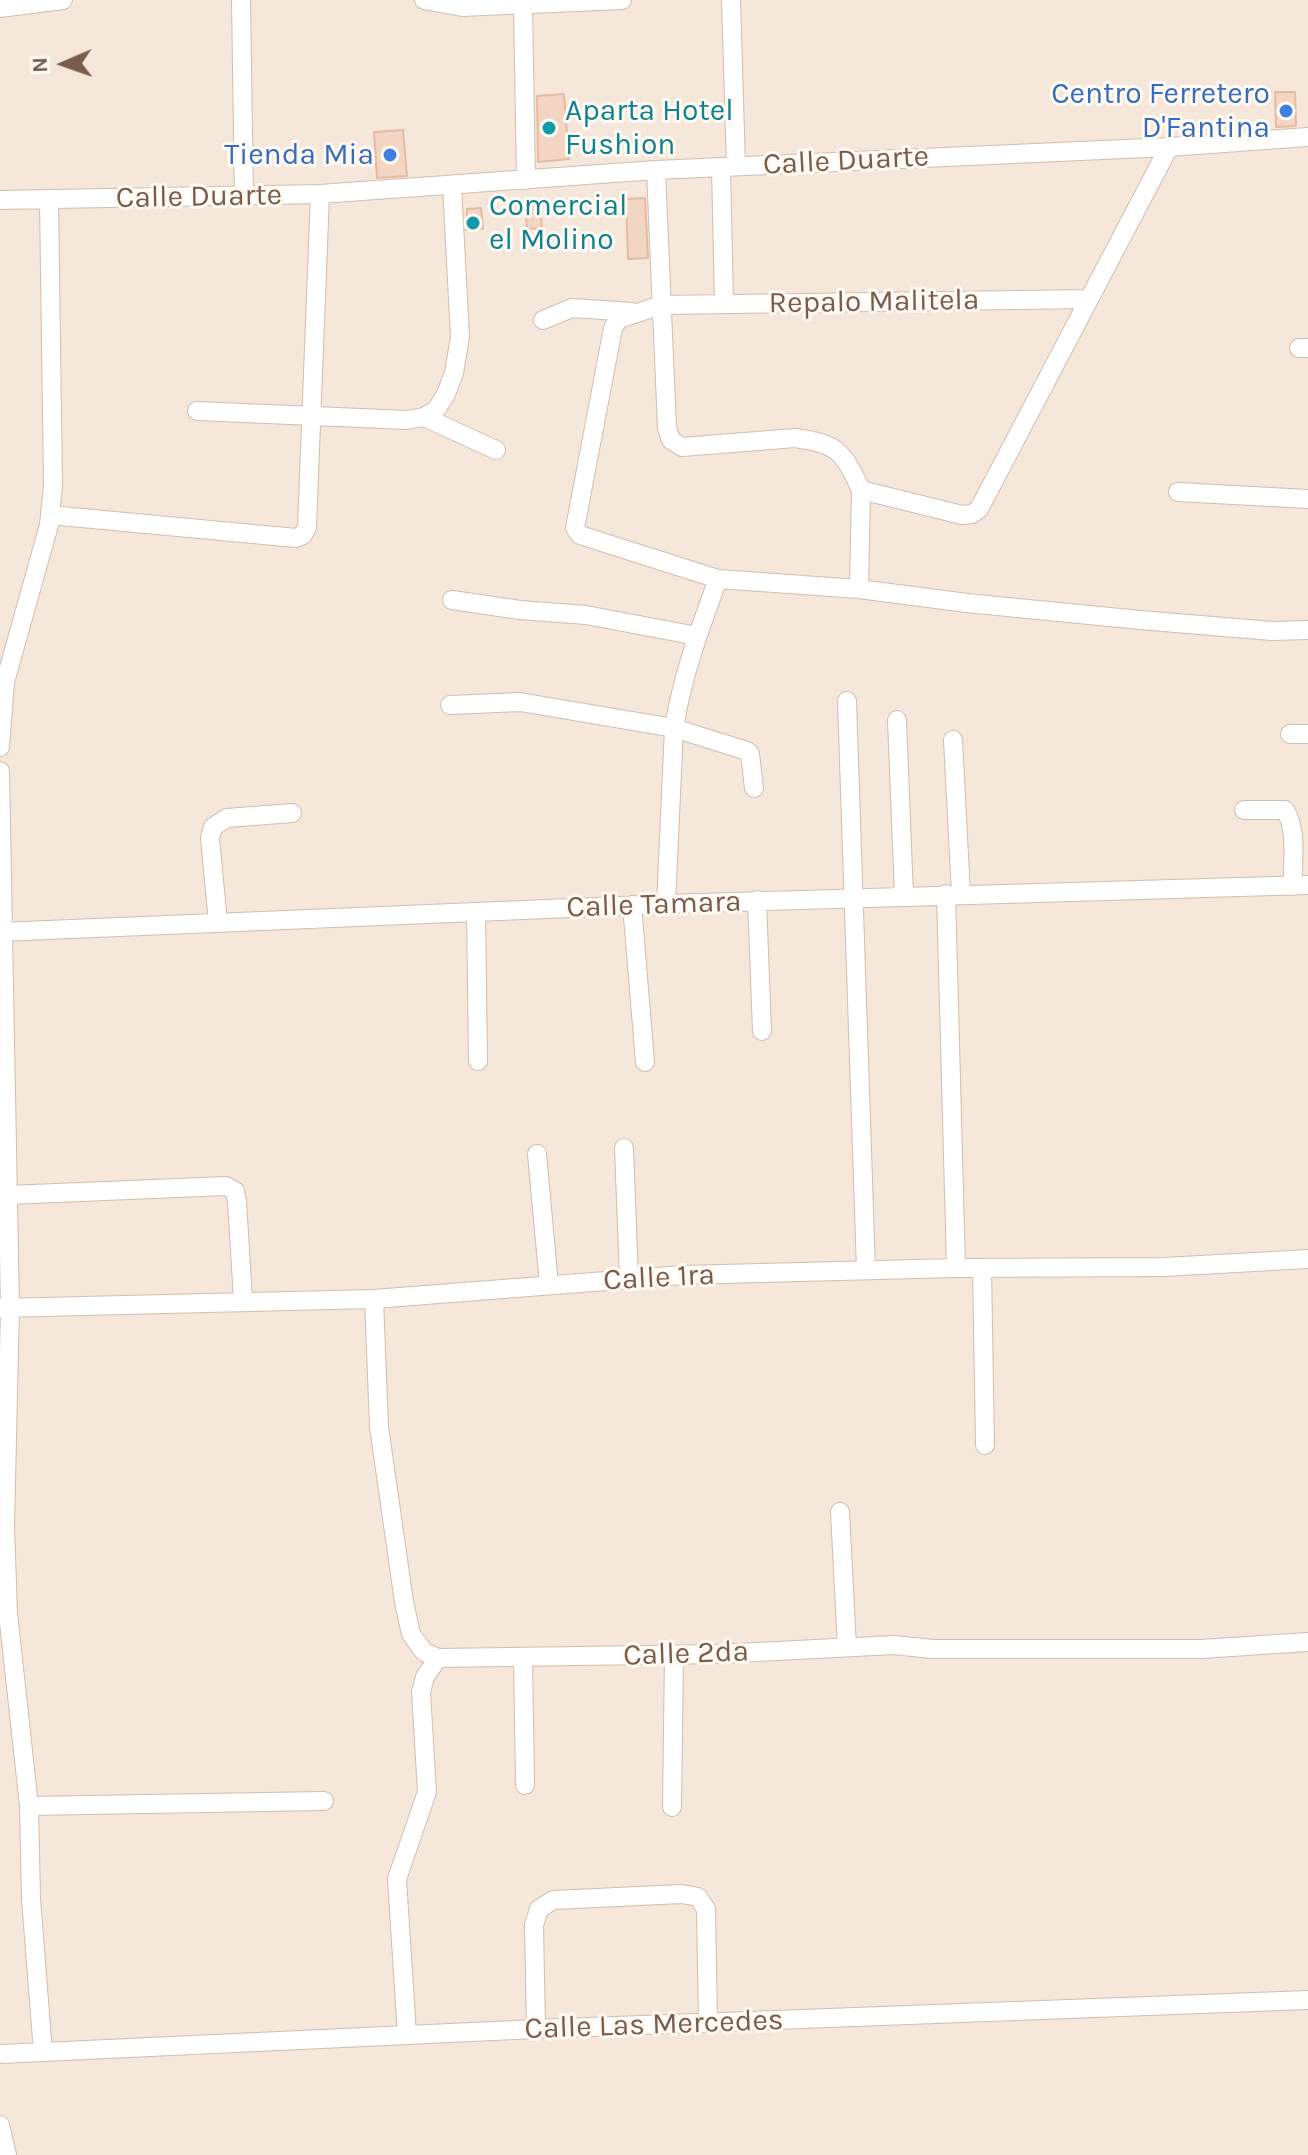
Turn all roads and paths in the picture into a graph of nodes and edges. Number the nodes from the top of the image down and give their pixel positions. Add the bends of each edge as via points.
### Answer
1 (63, 0) edge
2 (241, 0) edge
3 (424, 0) edge
4 (622, 0) edge
5 (731, 0) edge
6 (545, 2) edge
7 (523, 6) junction
8 (0, 8) edge
9 (1308, 137) edge
10 (1169, 147) junction
11 (728, 167) junction
12 (656, 170) junction
13 (526, 180) junction
14 (452, 186) junction
15 (320, 194) junction
16 (244, 197) junction
17 (49, 199) junction
18 (0, 200) edge
19 (1088, 299) junction
20 (724, 304) junction
21 (661, 305) junction
22 (639, 312) junction
23 (543, 320) dead end
24 (197, 411) dead end
25 (310, 417) junction
26 (424, 417) junction
27 (496, 450) dead end
28 (861, 490) junction
29 (1178, 492) dead end
30 (1308, 499) edge
31 (50, 515) junction
32 (718, 579) junction
33 (859, 589) junction
34 (452, 600) dead end
35 (1308, 630) edge
36 (697, 636) junction
37 (847, 701) dead end
38 (450, 705) dead end
39 (897, 720) dead end
40 (674, 728) junction
41 (953, 740) dead end
42 (0, 747) edge
43 (0, 771) edge
44 (754, 788) dead end
45 (1244, 810) dead end
46 (292, 813) dead end
47 (1300, 885) edge
48 (953, 894) junction
49 (904, 896) junction
50 (853, 897) junction
51 (757, 900) junction
52 (666, 904) junction
53 (632, 905) junction
54 (476, 912) junction
55 (218, 923) junction
56 (2, 932) edge
57 (762, 1031) dead end
58 (478, 1061) dead end
59 (645, 1062) dead end
60 (624, 1148) dead end
61 (537, 1154) dead end
62 (8, 1195) junction
63 (1308, 1259) edge
64 (956, 1268) junction
65 (982, 1268) junction
66 (866, 1270) junction
67 (629, 1279) junction
68 (549, 1285) junction
69 (374, 1299) junction
70 (243, 1300) junction
71 (5, 1308) edge
72 (985, 1445) dead end
73 (840, 1512) dead end
74 (4, 1613) edge
75 (1308, 1642) edge
76 (847, 1647) junction
77 (674, 1654) junction
78 (523, 1657) junction
79 (438, 1658) junction
80 (525, 1785) dead end
81 (324, 1801) dead end
82 (29, 1806) junction
83 (672, 1807) dead end
84 (1308, 2000) edge
85 (708, 2023) junction
86 (536, 2029) junction
87 (407, 2035) junction
88 (43, 2052) junction
89 (0, 2054) edge
90 (0, 2125) edge
91 (4, 2150) edge

1 - 8 street
2 - 16 street
3 - 7 street via 462,7
4 - 6 street
5 - 11 street
6 - 7 street
7 - 13 street
9 - 10 street, Calle Duarte
10 - 11 street, Calle Duarte
10 - 19 street
11 - 12 street, Calle Duarte
11 - 20 street
12 - 13 street, Calle Duarte
12 - 21 street
13 - 14 street, Calle Duarte
14 - 15 street, Calle Duarte
14 - 26 street via 460,337 446,394
15 - 16 street, Calle Duarte
15 - 25 street
16 - 17 street, Calle Duarte
17 - 18 street, Calle Duarte
17 - 31 street
19 - 20 street, Repalo Malitela
19 - 28 street via 979,509 962,515
20 - 21 street, Repalo Malitela
21 - 22 street, Repalo Malitela
21 - 28 street via 671,440 682,447 795,438 828,445 843,455
22 - 23 street via 572,308
22 - 32 street via 619,319 613,328 575,528 580,535
24 - 25 street
25 - 26 street
25 - 31 street via 307,527 296,538
26 - 27 street
28 - 33 street
29 - 30 street
31 - 42 street via 5,682
32 - 33 street
32 - 36 street
33 - 35 street via 1155,621
34 - 36 street via 586,615
36 - 40 street
37 - 50 street
38 - 40 street via 520,702
39 - 49 street
40 - 44 street via 747,751
40 - 52 street
41 - 48 street
43 - 56 street
45 - 47 street via 1285,810
46 - 55 street via 227,818 213,827
47 - 48 street, Calle Tamara
48 - 49 street, Calle Tamara
48 - 64 street
49 - 50 street, Calle Tamara
50 - 51 street, Calle Tamara
50 - 66 street
51 - 52 street, Calle Tamara
51 - 57 street
52 - 53 street, Calle Tamara
53 - 54 street, Calle Tamara
53 - 59 street
54 - 55 street, Calle Tamara
54 - 58 street
55 - 56 street, Calle Tamara
56 - 62 street
60 - 67 street
61 - 68 street
62 - 70 street via 226,1186 235,1191 237,1201
62 - 71 street
63 - 65 street, Calle 1ra via 1164,1267
64 - 65 street, Calle 1ra
64 - 66 street, Calle 1ra
65 - 72 street
66 - 67 street, Calle 1ra
67 - 68 street, Calle 1ra
68 - 69 street, Calle 1ra
69 - 70 street, Calle 1ra
69 - 79 street via 379,1427 404,1602 411,1634 424,1652
70 - 71 street, Calle 1ra
71 - 74 street
73 - 76 street
74 - 82 street
75 - 76 street, Calle 2da via 1201,1649
76 - 77 street, Calle 2da
77 - 78 street, Calle 2da
77 - 83 street
78 - 79 street, Calle 2da
78 - 80 street
79 - 87 street via 421,1692 427,1792 397,1879
81 - 82 street
82 - 88 street
84 - 85 street, Calle Las Mercedes
85 - 86 street, Calle Las Mercedes
85 - 86 street via 706,1909 698,1897 682,1894 553,1900 539,1909 534,1925
86 - 87 street, Calle Las Mercedes
87 - 88 street, Calle Las Mercedes
88 - 89 street, Calle Las Mercedes
90 - 91 street

